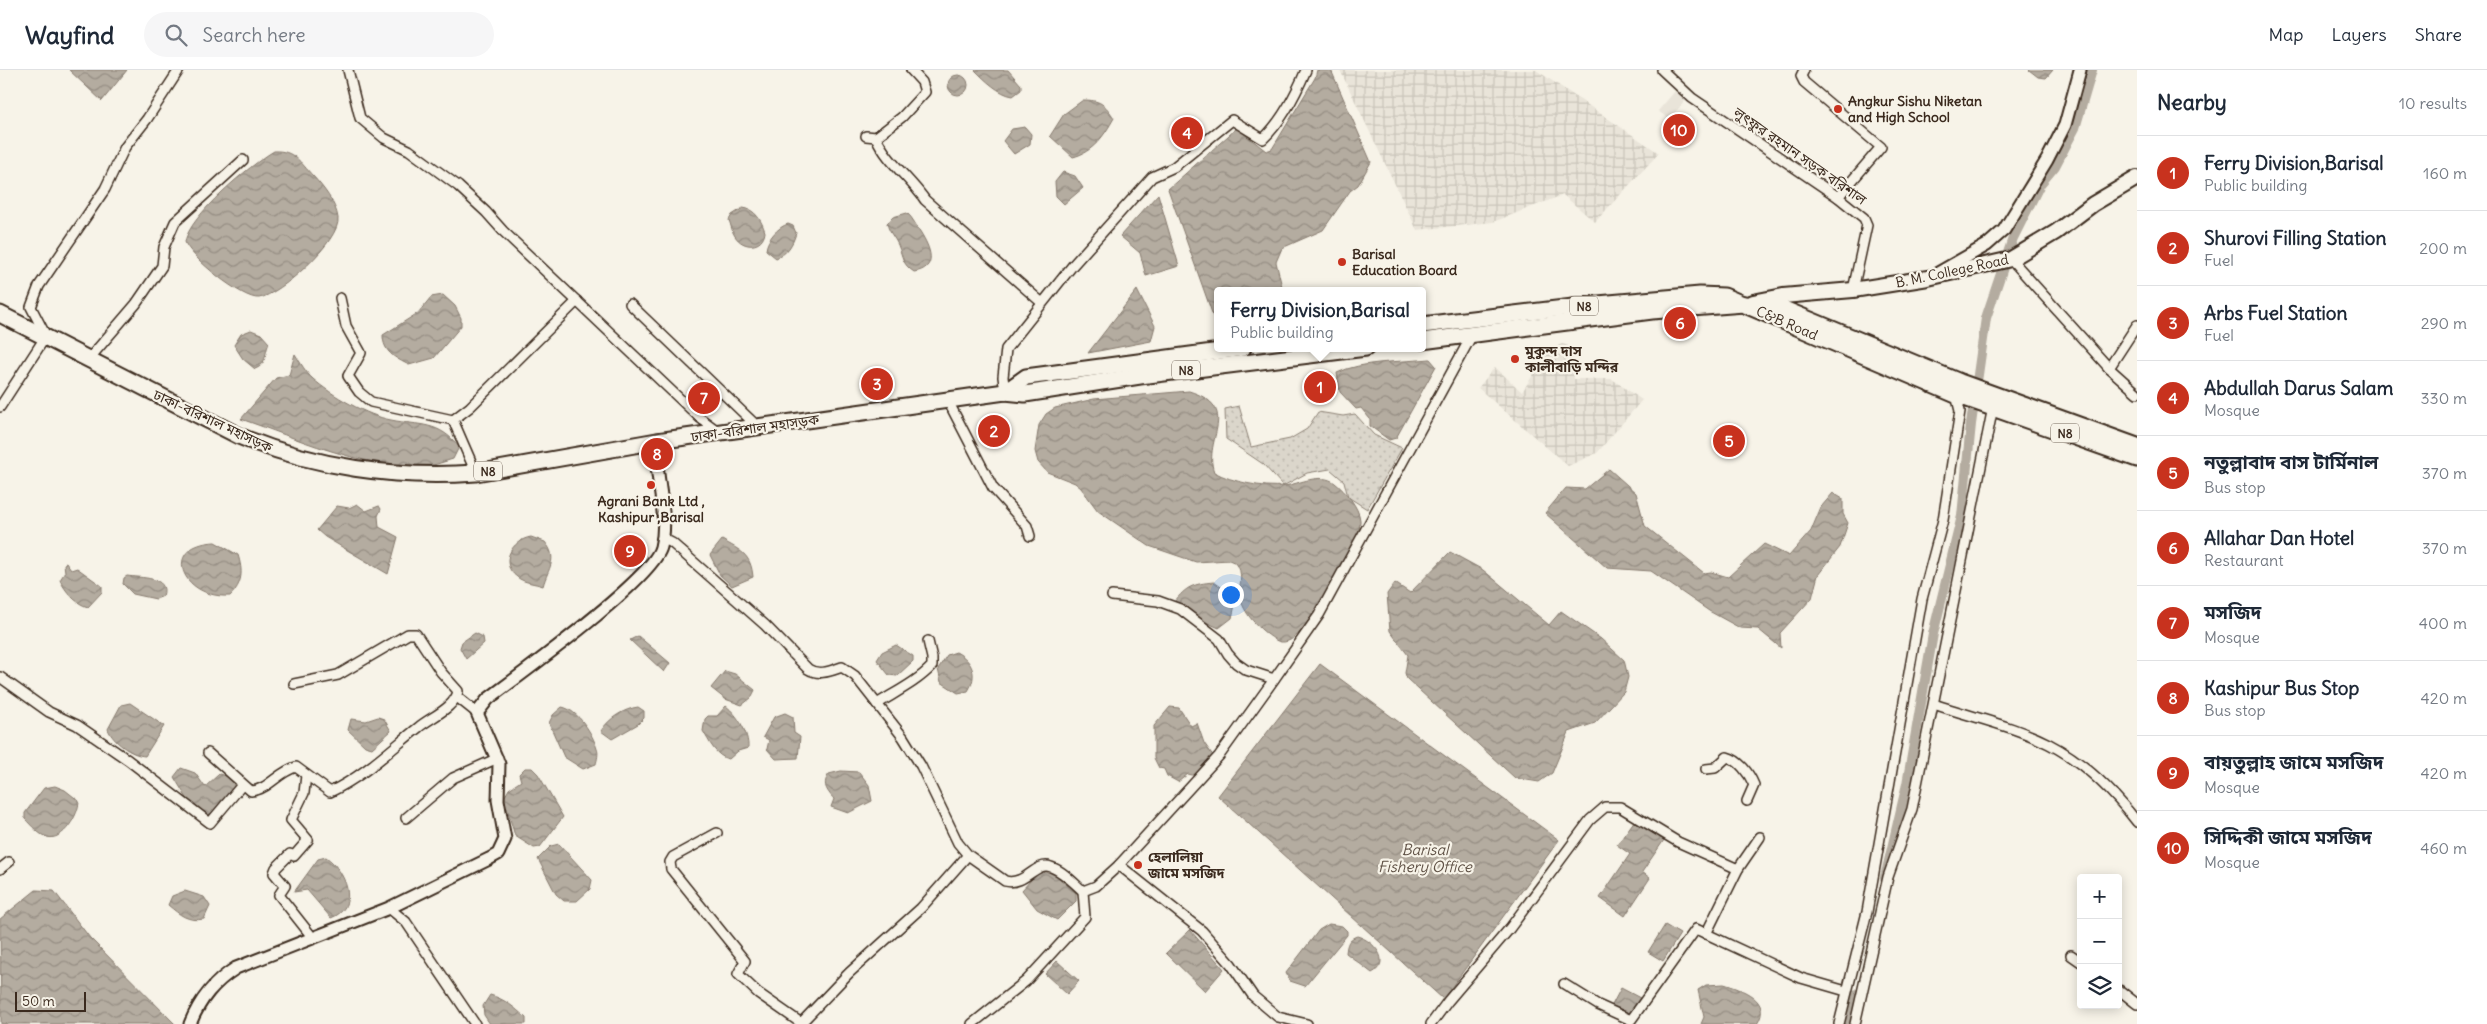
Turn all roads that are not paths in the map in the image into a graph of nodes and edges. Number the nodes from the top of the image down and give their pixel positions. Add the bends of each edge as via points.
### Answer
1 (179, 70) edge
2 (348, 70) edge
3 (911, 70) edge
4 (1306, 70) edge
5 (1662, 70) edge
6 (1804, 70) edge
7 (2080, 70) edge
8 (243, 160) dead end
9 (2137, 178) edge
10 (1838, 197) junction
11 (2012, 260) junction
12 (1928, 278) junction
13 (1852, 290) junction
14 (340, 298) dead end
15 (578, 301) junction
16 (1041, 302) junction
17 (630, 304) dead end
18 (1744, 304) junction
19 (0, 314) edge
20 (1426, 325) edge
21 (2137, 325) edge
22 (1472, 335) junction
23 (46, 336) junction
24 (1426, 341) edge
25 (1214, 352) edge
26 (1334, 352) edge
27 (88, 360) junction
28 (2109, 368) junction
29 (1958, 388) junction
30 (1006, 392) junction
31 (2137, 393) edge
32 (948, 401) junction
33 (1995, 401) junction
34 (0, 406) edge
35 (453, 420) junction
36 (759, 428) junction
37 (720, 433) junction
38 (656, 442) junction
39 (2137, 446) edge
40 (2137, 459) edge
41 (476, 473) junction
42 (1030, 536) dead end
43 (662, 538) junction
44 (1112, 596) dead end
45 (928, 641) dead end
46 (0, 678) edge
47 (1274, 679) junction
48 (294, 684) dead end
49 (457, 697) junction
50 (877, 704) junction
51 (1934, 704) junction
52 (477, 713) junction
53 (208, 753) dead end
54 (498, 758) junction
55 (1706, 769) dead end
56 (306, 775) junction
57 (242, 785) junction
58 (1747, 801) dead end
59 (406, 818) dead end
60 (2136, 820) edge
61 (717, 833) dead end
62 (1760, 836) dead end
63 (968, 855) junction
64 (8, 862) dead end
65 (1119, 865) junction
66 (0, 869) edge
67 (1738, 869) junction
68 (1083, 891) junction
69 (389, 908) junction
70 (1706, 934) junction
71 (313, 938) junction
72 (2072, 955) dead end
73 (2077, 959) edge
74 (1564, 984) dead end
75 (1846, 991) junction
76 (2122, 992) edge
77 (2137, 1004) edge
78 (190, 1024) edge
79 (475, 1024) edge
80 (801, 1024) edge
81 (972, 1024) edge
82 (1307, 1024) edge
83 (1431, 1024) edge
84 (1839, 1024) edge
85 (1855, 1024) edge

1 - 23 street via 148,120 125,147 105,188 39,286 32,307
2 - 15 street via 360,118 384,138 409,150 458,186
3 - 16 street via 922,82 924,92 902,117 871,137 925,200
4 - 16 street via 1263,139 1232,120 1174,168 1152,177
5 - 10 street, লুৎফুর রহমান সড়ক বরিশাল via 1692,98
6 - 10 street via 1801,76 1804,82 1881,147
7 - 12 street via 2065,125 2004,230 1987,245
8 - 27 street via 175,222 164,247 162,266 136,304
9 - 11 main road, B. M. College Road
10 - 13 street, লুৎফুর রহমান সড়ক বরিশাল via 1864,218 1867,225
11 - 12 main road, B. M. College Road
11 - 28 street
12 - 13 main road, B. M. College Road
13 - 18 main road, B. M. College Road via 1782,296
14 - 35 street via 346,326 361,353 348,376 358,392 379,405
15 - 35 street
15 - 37 street via 700,418
16 - 30 street via 1006,349 1003,377
17 - 36 street
18 - 20 highway, N8 via 1724,296 1700,295
18 - 22 highway, N8 via 1632,313
18 - 29 highway, C&B Road / N8
19 - 23 highway, ঢাকা-বরিশাল মহাসড়ক / N8
21 - 28 street
22 - 24 highway, N8
22 - 47 street via 1319,615
23 - 27 highway, ঢাকা-বরিশাল মহাসড়ক / N8
23 - 34 street
25 - 30 highway, ঢাকা-বরিশাল মহাসড়ক / N8 via 1026,377
26 - 30 highway, ঢাকা-বরিশাল মহাসড়ক / N8 via 1025,394
27 - 41 highway, ঢাকা-বরিশাল মহাসড়ক / N8 via 274,451 333,466 418,474
28 - 31 street
29 - 33 highway, C&B Road / N8
29 - 75 street via 1960,411 1943,520 1922,598 1867,912
30 - 32 highway, ঢাকা-বরিশাল মহাসড়ক / N8
32 - 36 highway, ঢাকা-বরিশাল মহাসড়ক / N8
32 - 42 street via 992,488 1027,526
33 - 39 highway, C&B Road / N8
33 - 40 highway, C&B Road / N8
33 - 51 street
35 - 41 street
36 - 37 highway, ঢাকা-বরিশাল মহাসড়ক / N8
37 - 38 highway, ঢাকা-বরিশাল মহাসড়ক / N8
38 - 41 highway, ঢাকা-বরিশাল মহাসড়ক / N8
38 - 43 street via 654,460 662,505
43 - 50 street via 672,543 765,625 808,669 814,673 842,667 855,676
43 - 52 street via 657,556 645,573 488,699
44 - 47 street via 1158,601 1180,609 1219,639 1236,663 1246,670
45 - 50 street via 932,666
46 - 57 street via 128,760 210,823
47 - 65 street via 1219,756
48 - 49 street via 338,675 408,634 416,634 458,691
49 - 52 street
49 - 56 street via 379,762 338,788 330,792
50 - 63 street via 921,766 958,844
51 - 60 street via 2048,744 2080,763
51 - 85 street via 1912,809 1888,877
52 - 54 street
53 - 57 street
54 - 59 street via 453,778
54 - 69 street via 498,800 506,839 503,848 490,859
55 - 58 street via 1715,768 1727,757 1734,759 1754,785
56 - 57 street via 296,767 281,772 260,790 251,791
56 - 71 street via 304,793 291,820 308,840 274,873 285,886 279,896
61 - 80 street via 673,857 671,869 745,961 738,974
62 - 67 street
63 - 68 street via 1012,883 1044,866 1051,867
63 - 80 street via 921,908 849,973
64 - 66 street
65 - 68 street via 1096,886
65 - 82 street via 1202,930 1253,996 1278,1017
67 - 70 street
67 - 83 street via 1678,842 1620,807 1605,807 1590,820 1510,928
68 - 81 street via 1085,916 1026,981
69 - 71 street
69 - 79 street via 406,922
70 - 74 street via 1696,928 1631,1020
70 - 75 street via 1794,976
71 - 78 street via 223,976 204,995
72 - 73 street
75 - 84 street
76 - 77 street

